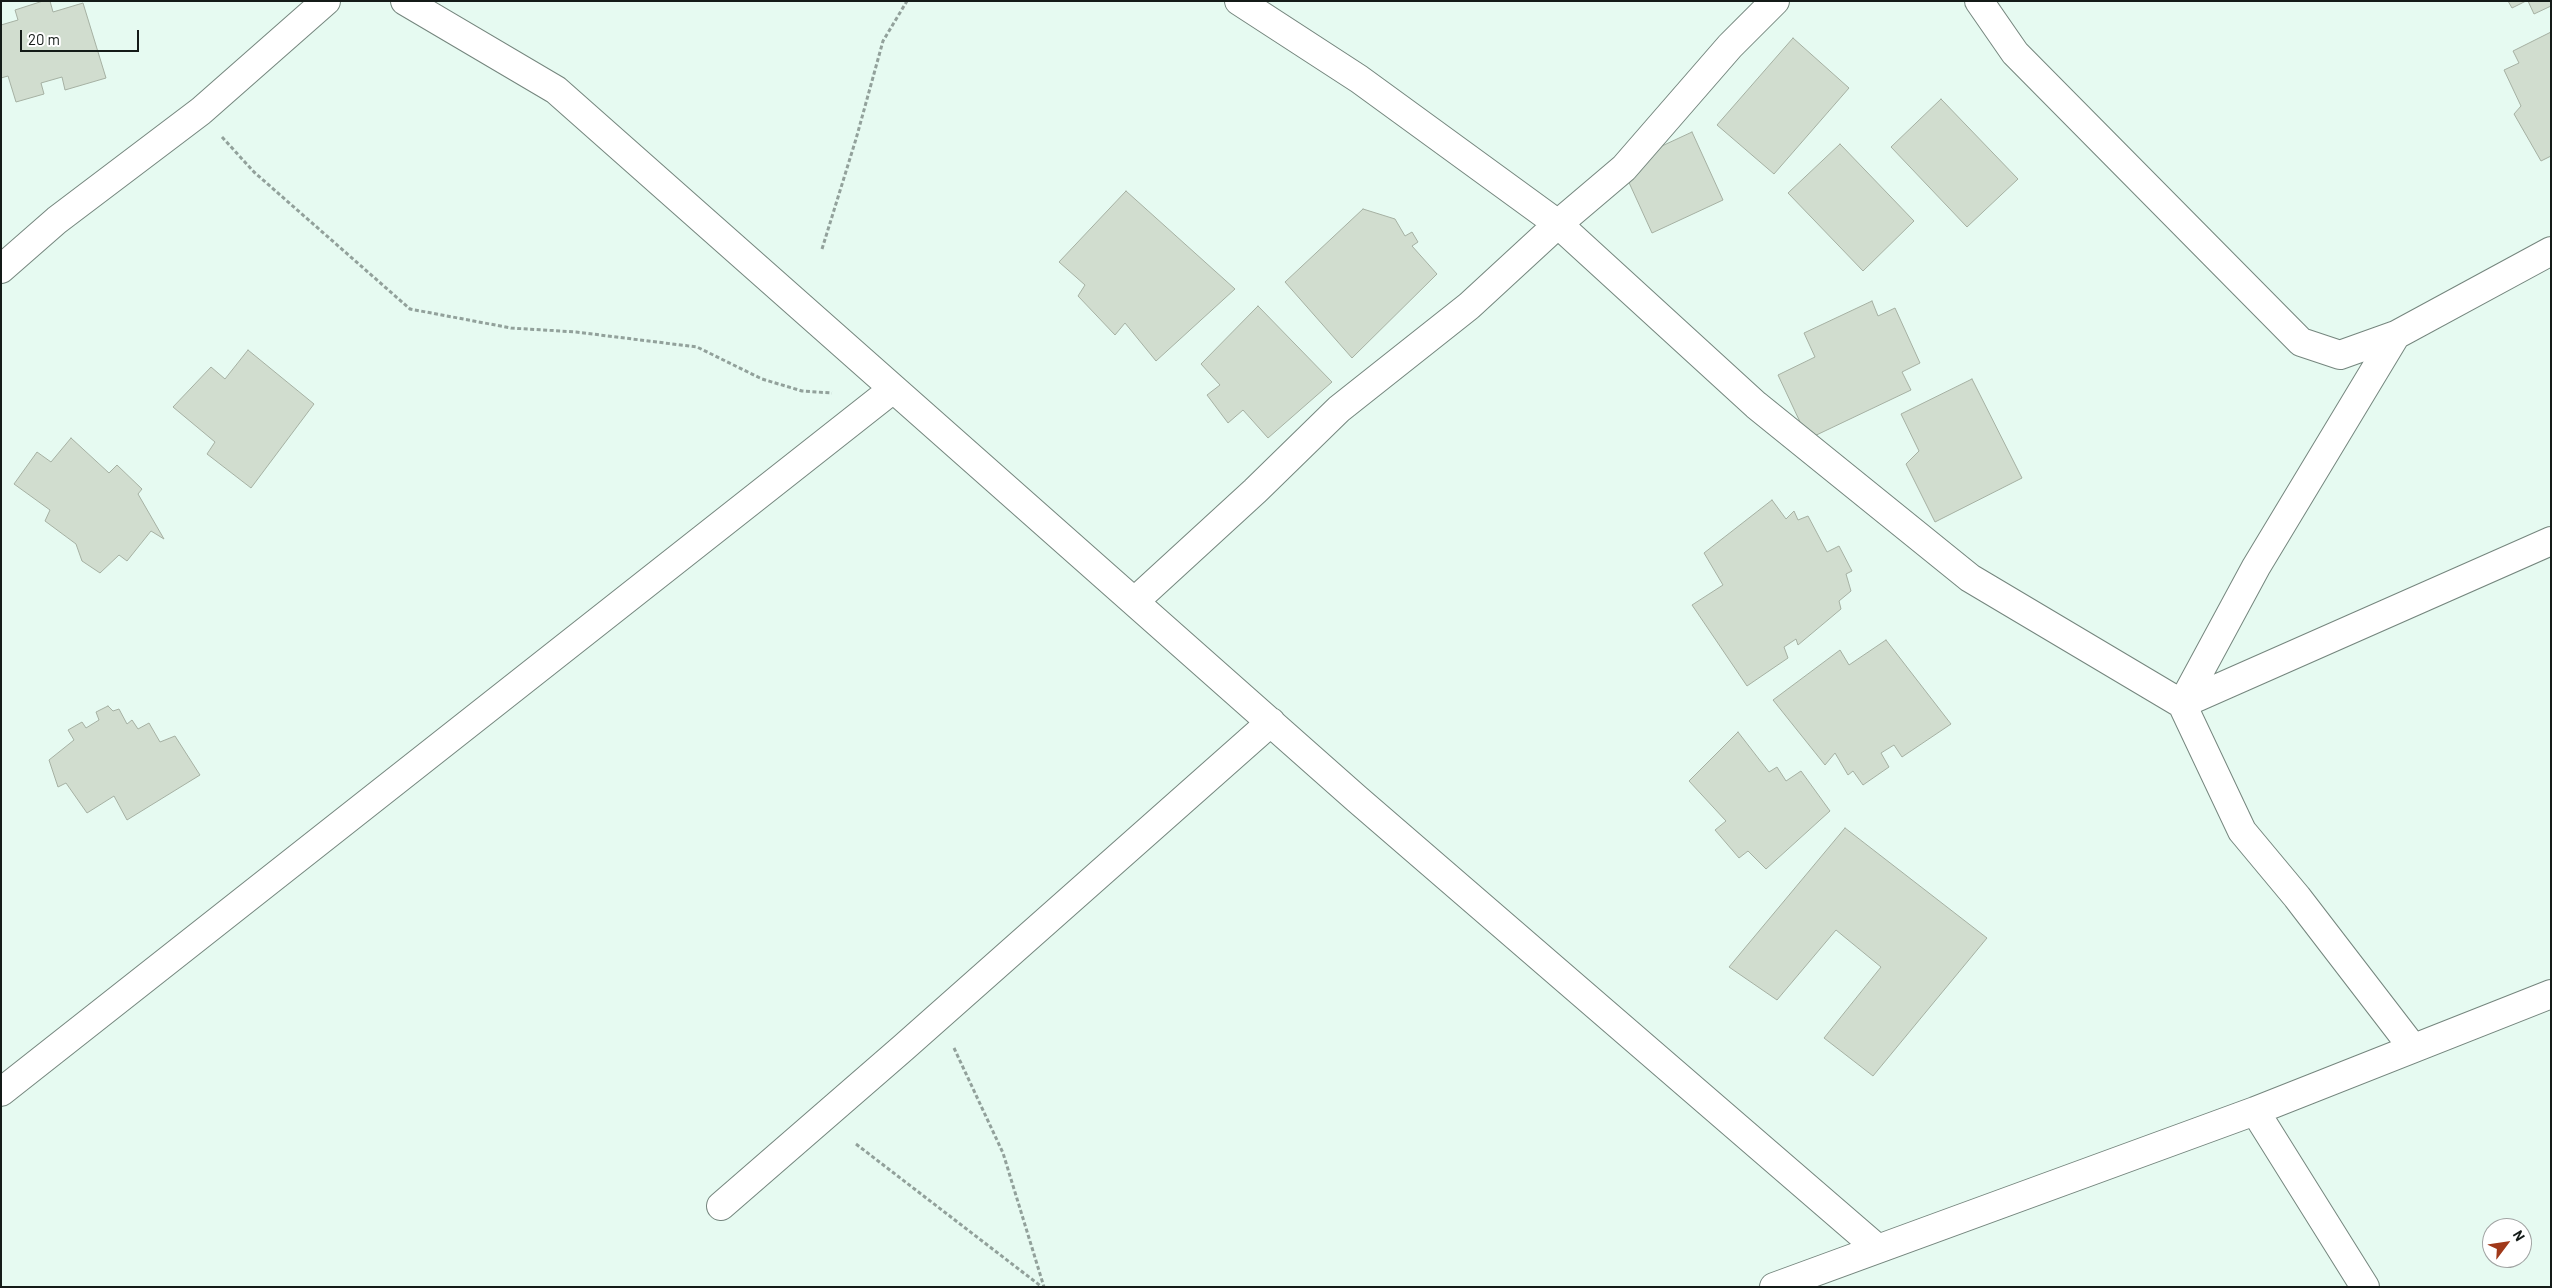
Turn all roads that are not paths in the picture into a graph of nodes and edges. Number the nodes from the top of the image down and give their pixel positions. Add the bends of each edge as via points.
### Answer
1 (326, 1) edge
2 (405, 1) edge
3 (1239, 1) edge
4 (1775, 1) edge
5 (1979, 1) edge
6 (1558, 224) junction
7 (2551, 251) edge
8 (1, 269) edge
9 (2396, 335) junction
10 (893, 390) junction
11 (2551, 541) edge
12 (1135, 601) junction
13 (2182, 704) junction
14 (1270, 722) junction
15 (2551, 994) edge
16 (2413, 1048) junction
17 (1, 1092) edge
18 (2255, 1111) junction
19 (720, 1206) dead end
20 (1877, 1248) junction
21 (1774, 1287) edge
22 (2364, 1287) edge

1 - 8 street via 201,111 57,220
2 - 10 street via 556,90
3 - 6 street via 1359,79
4 - 6 street via 1730,46 1624,168
5 - 9 street via 2015,53 2301,342 2340,355
6 - 12 street via 1469,306 1339,409
6 - 13 street via 1756,405 1970,578
7 - 9 street
9 - 13 street via 2256,567
10 - 12 street
10 - 17 street
11 - 13 street
12 - 14 street
13 - 16 street via 2242,831
14 - 19 street
14 - 20 street
15 - 16 street
16 - 18 street
18 - 20 street
18 - 22 street
20 - 21 street

